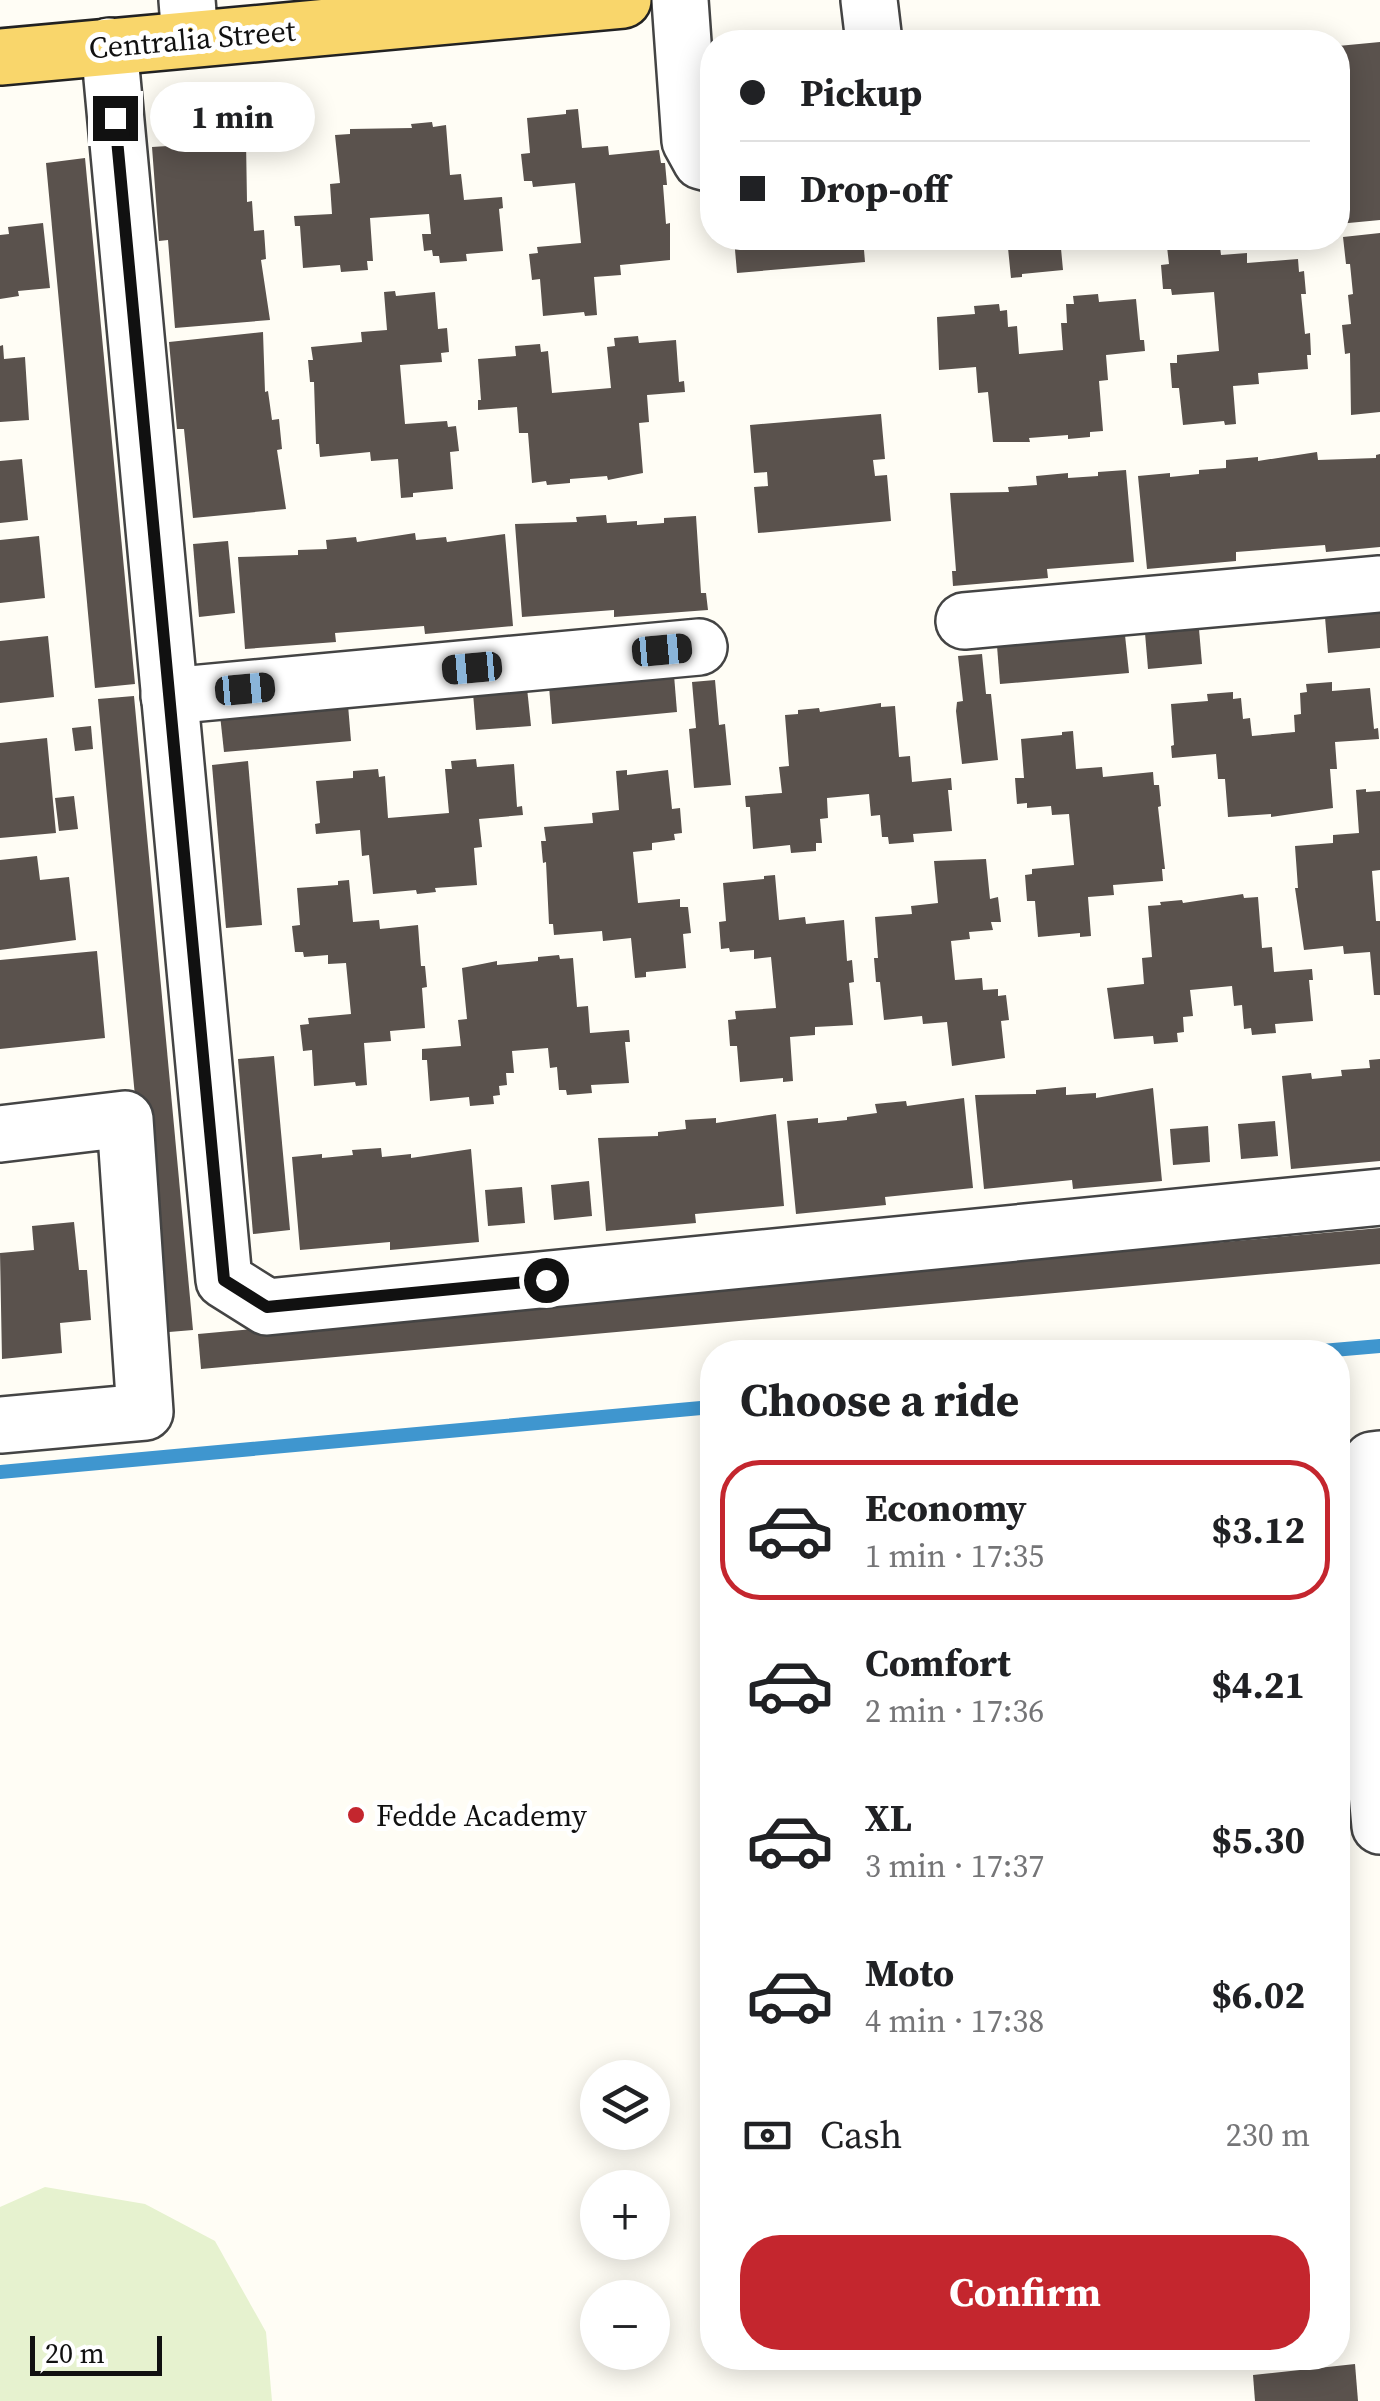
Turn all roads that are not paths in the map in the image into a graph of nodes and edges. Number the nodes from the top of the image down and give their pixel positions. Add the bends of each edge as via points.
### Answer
1 (622, 0) edge
2 (680, 0) edge
3 (869, 0) edge
4 (188, 19) edge
5 (873, 30) edge
6 (109, 46) junction
7 (0, 57) edge
8 (700, 159) edge
9 (1380, 584) edge
10 (964, 621) dead end
11 (699, 647) dead end
12 (170, 696) junction
13 (0, 1134) edge
14 (1380, 1198) edge
15 (0, 1425) edge
16 (1380, 1459) edge
17 (1380, 1826) edge

1 - 4 main road, Centralia Street
2 - 8 street via 690,141
3 - 5 street
4 - 6 main road, Centralia Street
6 - 7 main road, Centralia Street
6 - 12 street
9 - 10 street
11 - 12 street
12 - 14 street via 224,1280 267,1307
13 - 15 street via 124,1119 144,1412
16 - 17 street via 1372,1460 1354,1536

